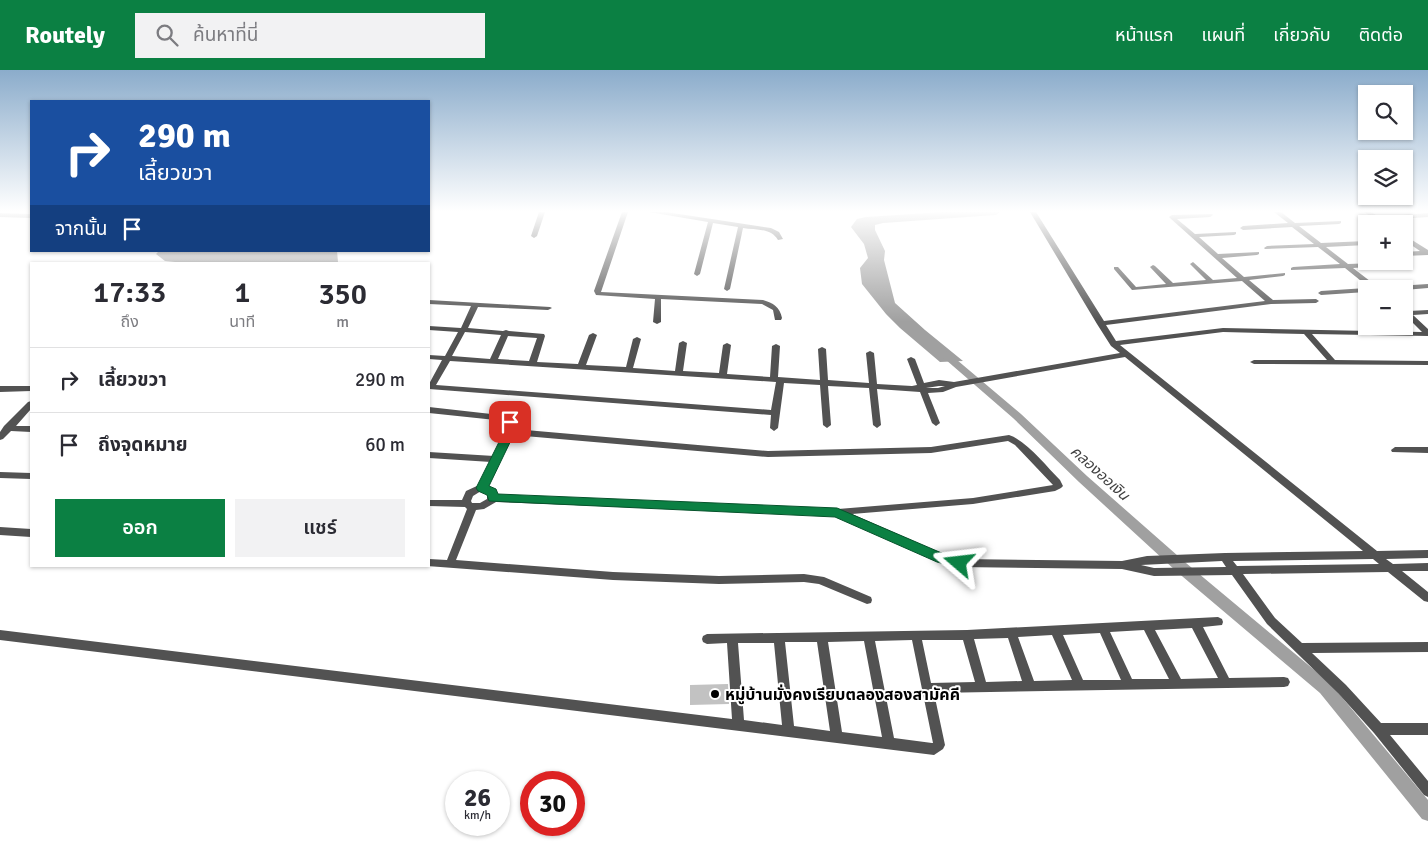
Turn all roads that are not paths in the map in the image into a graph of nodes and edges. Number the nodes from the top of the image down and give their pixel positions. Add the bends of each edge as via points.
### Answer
1 (613, 248) edge
2 (704, 248) edge
3 (736, 248) edge
4 (1055, 248) edge
5 (1208, 248) edge
6 (1324, 248) edge
7 (1427, 252) edge
8 (1257, 253) dead end
9 (1413, 253) edge
10 (1217, 256) junction
11 (1193, 264) dead end
12 (1358, 265) edge
13 (1347, 266) junction
14 (1153, 267) dead end
15 (1116, 268) dead end
16 (1293, 269) dead end
17 (697, 274) dead end
18 (1283, 274) dead end
19 (1243, 279) junction
20 (1365, 280) edge
21 (1212, 282) junction
22 (1172, 286) junction
23 (1428, 286) edge
24 (1413, 287) edge
25 (727, 289) dead end
26 (1358, 291) edge
27 (1321, 293) dead end
28 (658, 298) junction
29 (1316, 301) dead end
30 (430, 302) edge
31 (1271, 302) junction
32 (475, 306) junction
33 (548, 308) dead end
34 (1413, 312) edge
35 (1428, 312) edge
36 (778, 318) dead end
37 (1413, 319) edge
38 (657, 322) dead end
39 (1101, 324) junction
40 (430, 328) edge
41 (463, 330) junction
42 (506, 332) junction
43 (1306, 332) junction
44 (1428, 333) edge
45 (593, 335) dead end
46 (637, 339) dead end
47 (683, 342) dead end
48 (1114, 344) junction
49 (728, 345) dead end
50 (776, 346) dead end
51 (822, 349) dead end
52 (870, 353) dead end
53 (1126, 354) junction
54 (430, 357) edge
55 (448, 358) junction
56 (911, 359) dead end
57 (492, 361) junction
58 (1254, 362) dead end
59 (1333, 362) junction
60 (532, 364) junction
61 (1428, 364) edge
62 (581, 366) junction
63 (629, 370) junction
64 (679, 373) junction
65 (723, 376) junction
66 (777, 379) junction
67 (825, 382) junction
68 (874, 386) junction
69 (430, 387) edge
70 (0, 389) edge
71 (923, 389) junction
72 (30, 390) edge
73 (30, 405) edge
74 (430, 410) edge
75 (775, 413) junction
76 (936, 423) dead end
77 (827, 425) dead end
78 (877, 425) dead end
79 (4, 428) edge
80 (774, 428) dead end
81 (30, 429) edge
82 (510, 432) junction
83 (0, 437) edge
84 (1395, 450) dead end
85 (1428, 450) edge
86 (430, 455) edge
87 (496, 460) junction
88 (0, 475) edge
89 (30, 476) edge
90 (482, 488) junction
91 (493, 498) junction
92 (430, 503) edge
93 (470, 506) junction
94 (837, 512) junction
95 (0, 531) edge
96 (30, 533) edge
97 (1374, 554) junction
98 (1428, 554) edge
99 (1226, 557) junction
100 (430, 563) edge
101 (450, 564) junction
102 (1122, 565) junction
103 (1428, 567) edge
104 (1391, 568) junction
105 (1235, 571) junction
106 (1163, 572) joint
107 (1207, 572) joint
108 (1428, 598) edge
109 (867, 600) dead end
110 (1218, 622) dead end
111 (1194, 623) junction
112 (1147, 626) junction
113 (1102, 628) junction
114 (1056, 631) junction
115 (1012, 634) junction
116 (0, 635) edge
117 (916, 636) junction
118 (966, 636) junction
119 (869, 637) junction
120 (778, 638) junction
121 (822, 638) junction
122 (707, 639) dead end
123 (732, 639) junction
124 (1428, 647) edge
125 (1301, 648) junction
126 (1284, 682) dead end
127 (1226, 683) junction
128 (1178, 684) junction
129 (1129, 685) junction
130 (1030, 686) junction
131 (1080, 686) junction
132 (982, 687) junction
133 (927, 688) junction
134 (738, 724) junction
135 (1378, 729) junction
136 (1428, 729) edge
137 (789, 731) junction
138 (837, 737) junction
139 (889, 743) junction
140 (1428, 791) edge

1 - 28 street via 598,294
2 - 17 street
3 - 25 street
4 - 39 street
5 - 10 street
6 - 13 street
7 - 9 street
8 - 10 street
10 - 19 street
11 - 21 street
12 - 13 street
13 - 16 street
13 - 20 street
14 - 22 street
15 - 22 street via 1134,290
18 - 19 street
19 - 21 street
19 - 31 street
21 - 22 street
23 - 24 street
26 - 27 street
28 - 36 street via 763,302 774,306
28 - 38 street
29 - 31 street
30 - 32 street
31 - 39 street
32 - 33 street
32 - 41 street
34 - 35 street
37 - 44 street
39 - 48 street
40 - 41 street
41 - 42 street
41 - 55 street
42 - 57 street
42 - 60 street via 541,336
43 - 44 street
43 - 48 street via 1223,330
43 - 59 street
45 - 62 street
46 - 63 street
47 - 64 street
48 - 53 street
49 - 65 street
50 - 66 street
51 - 67 street
52 - 68 street
53 - 71 street via 966,383 946,390
53 - 97 street
54 - 55 street
55 - 57 street
55 - 69 street
56 - 71 street
57 - 60 street
58 - 59 street
59 - 61 street
60 - 62 street
62 - 63 street
63 - 64 street
64 - 65 street
65 - 66 street
66 - 67 street
66 - 75 street
67 - 68 street
67 - 77 street
68 - 71 street
68 - 78 street
69 - 75 street
70 - 72 street
71 - 76 street
73 - 79 street
74 - 82 street via 506,417 510,422
75 - 80 street
79 - 81 street
79 - 83 street
82 - 87 street
82 - 94 street via 768,454 931,450 1009,438 1018,442 1058,486 973,501
84 - 85 street
86 - 87 street
87 - 90 street
88 - 89 street
90 - 91 street via 492,492
90 - 93 street via 470,492 466,498
91 - 93 street via 485,506
91 - 94 street
92 - 93 street
93 - 101 street
94 - 102 street via 959,563
95 - 96 street
97 - 98 street
97 - 99 street
97 - 104 street
99 - 102 street
99 - 105 street
100 - 101 street
101 - 109 street via 613,576 804,578 820,580
102 - 106 street
103 - 104 street
104 - 105 street
104 - 108 street
105 - 107 street
105 - 125 street via 1271,621
106 - 107 street
110 - 111 street
111 - 112 street
111 - 127 street
112 - 113 street
112 - 128 street
113 - 114 street
113 - 129 street
114 - 115 street
114 - 131 street
115 - 118 street
115 - 130 street
116 - 134 street
117 - 118 street
117 - 119 street
117 - 133 street
118 - 132 street
119 - 121 street
119 - 139 street
120 - 121 street
120 - 123 street
120 - 137 street
121 - 138 street
122 - 123 street
123 - 134 street
124 - 125 street
125 - 135 street
126 - 127 street
127 - 128 street
128 - 129 street
129 - 131 street
130 - 131 street
130 - 132 street
132 - 133 street
133 - 139 street via 938,748
134 - 137 street
135 - 136 street
135 - 140 street
137 - 138 street
138 - 139 street

